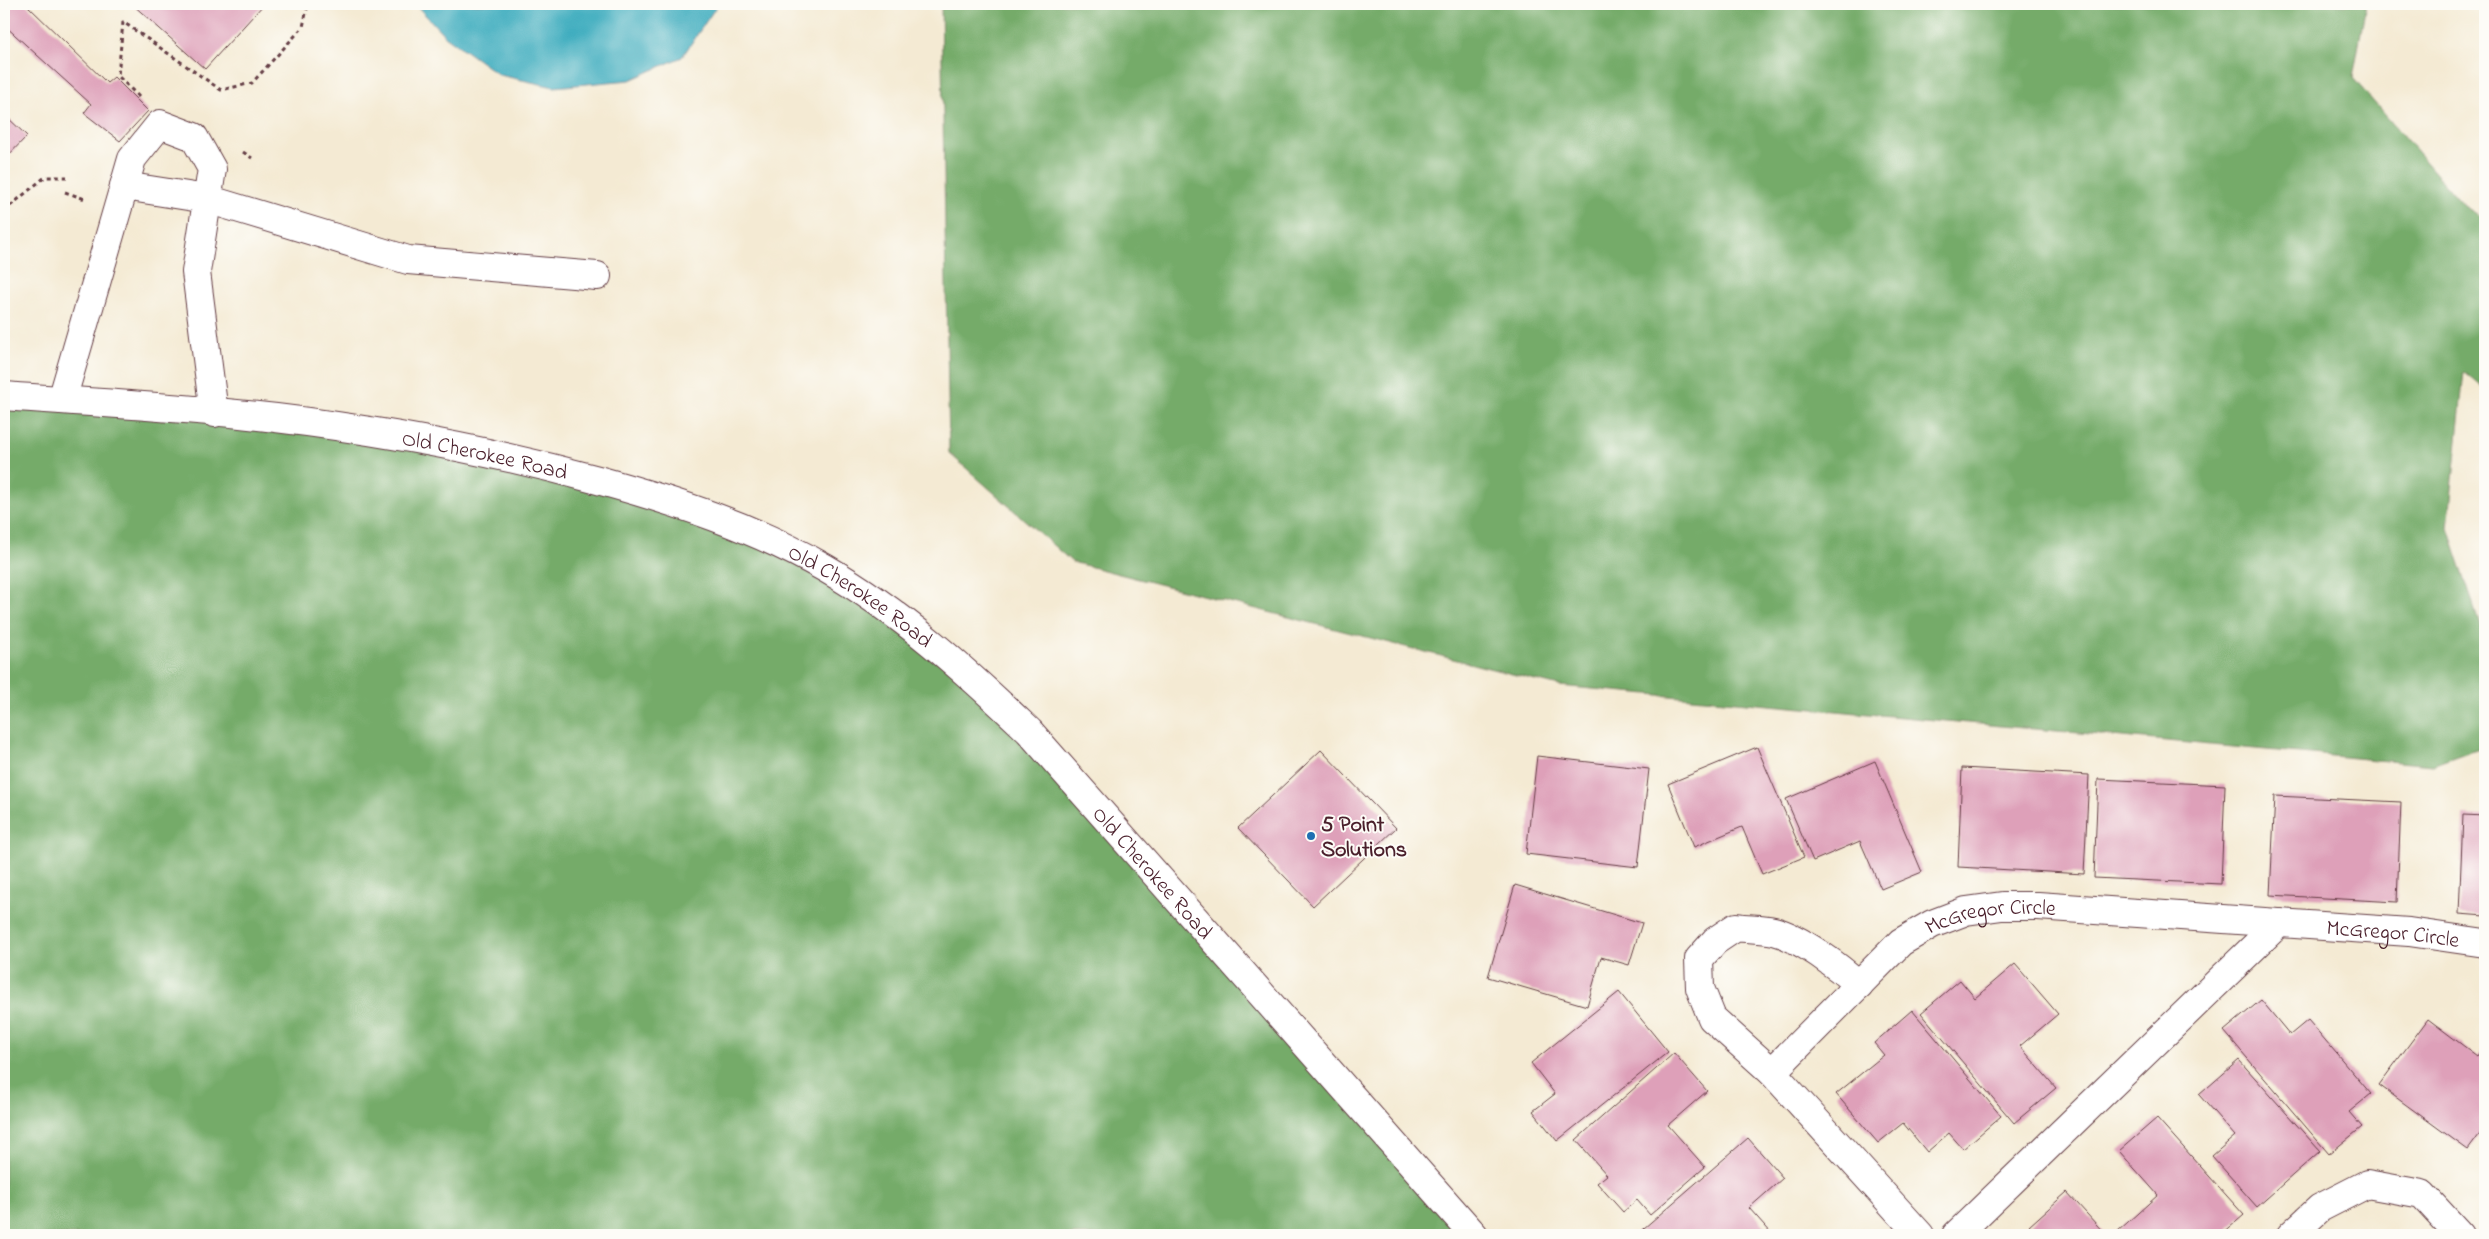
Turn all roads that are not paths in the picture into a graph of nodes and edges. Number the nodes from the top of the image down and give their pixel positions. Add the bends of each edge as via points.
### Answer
1 (124, 186) junction
2 (207, 199) junction
3 (597, 276) dead end
4 (4, 396) edge
5 (62, 400) junction
6 (214, 413) junction
7 (2279, 923) junction
8 (2485, 944) edge
9 (1859, 985) junction
10 (1772, 1072) junction
11 (1474, 1235) edge
12 (1920, 1235) edge
13 (1956, 1235) edge
14 (2291, 1235) edge
15 (2460, 1235) edge

1 - 2 street
1 - 2 street via 132,159 160,124 194,137 212,169
1 - 5 street
2 - 3 street via 408,260
2 - 6 street via 196,272
4 - 5 street, Old Cherokee Road
5 - 6 street, Old Cherokee Road
6 - 11 street, Old Cherokee Road via 274,418 418,439 551,467 671,500 755,532 825,568 891,611 972,676 1029,731
7 - 8 street, McGregor Circle via 2409,932
7 - 9 street, McGregor Circle via 2038,906 1966,911 1932,924 1901,942
7 - 13 street
9 - 10 street, McGregor Circle
9 - 10 street via 1839,967 1775,932 1736,927 1715,941 1699,959 1700,988 1712,1018
10 - 12 street
14 - 15 street via 2320,1208 2366,1184 2422,1194

